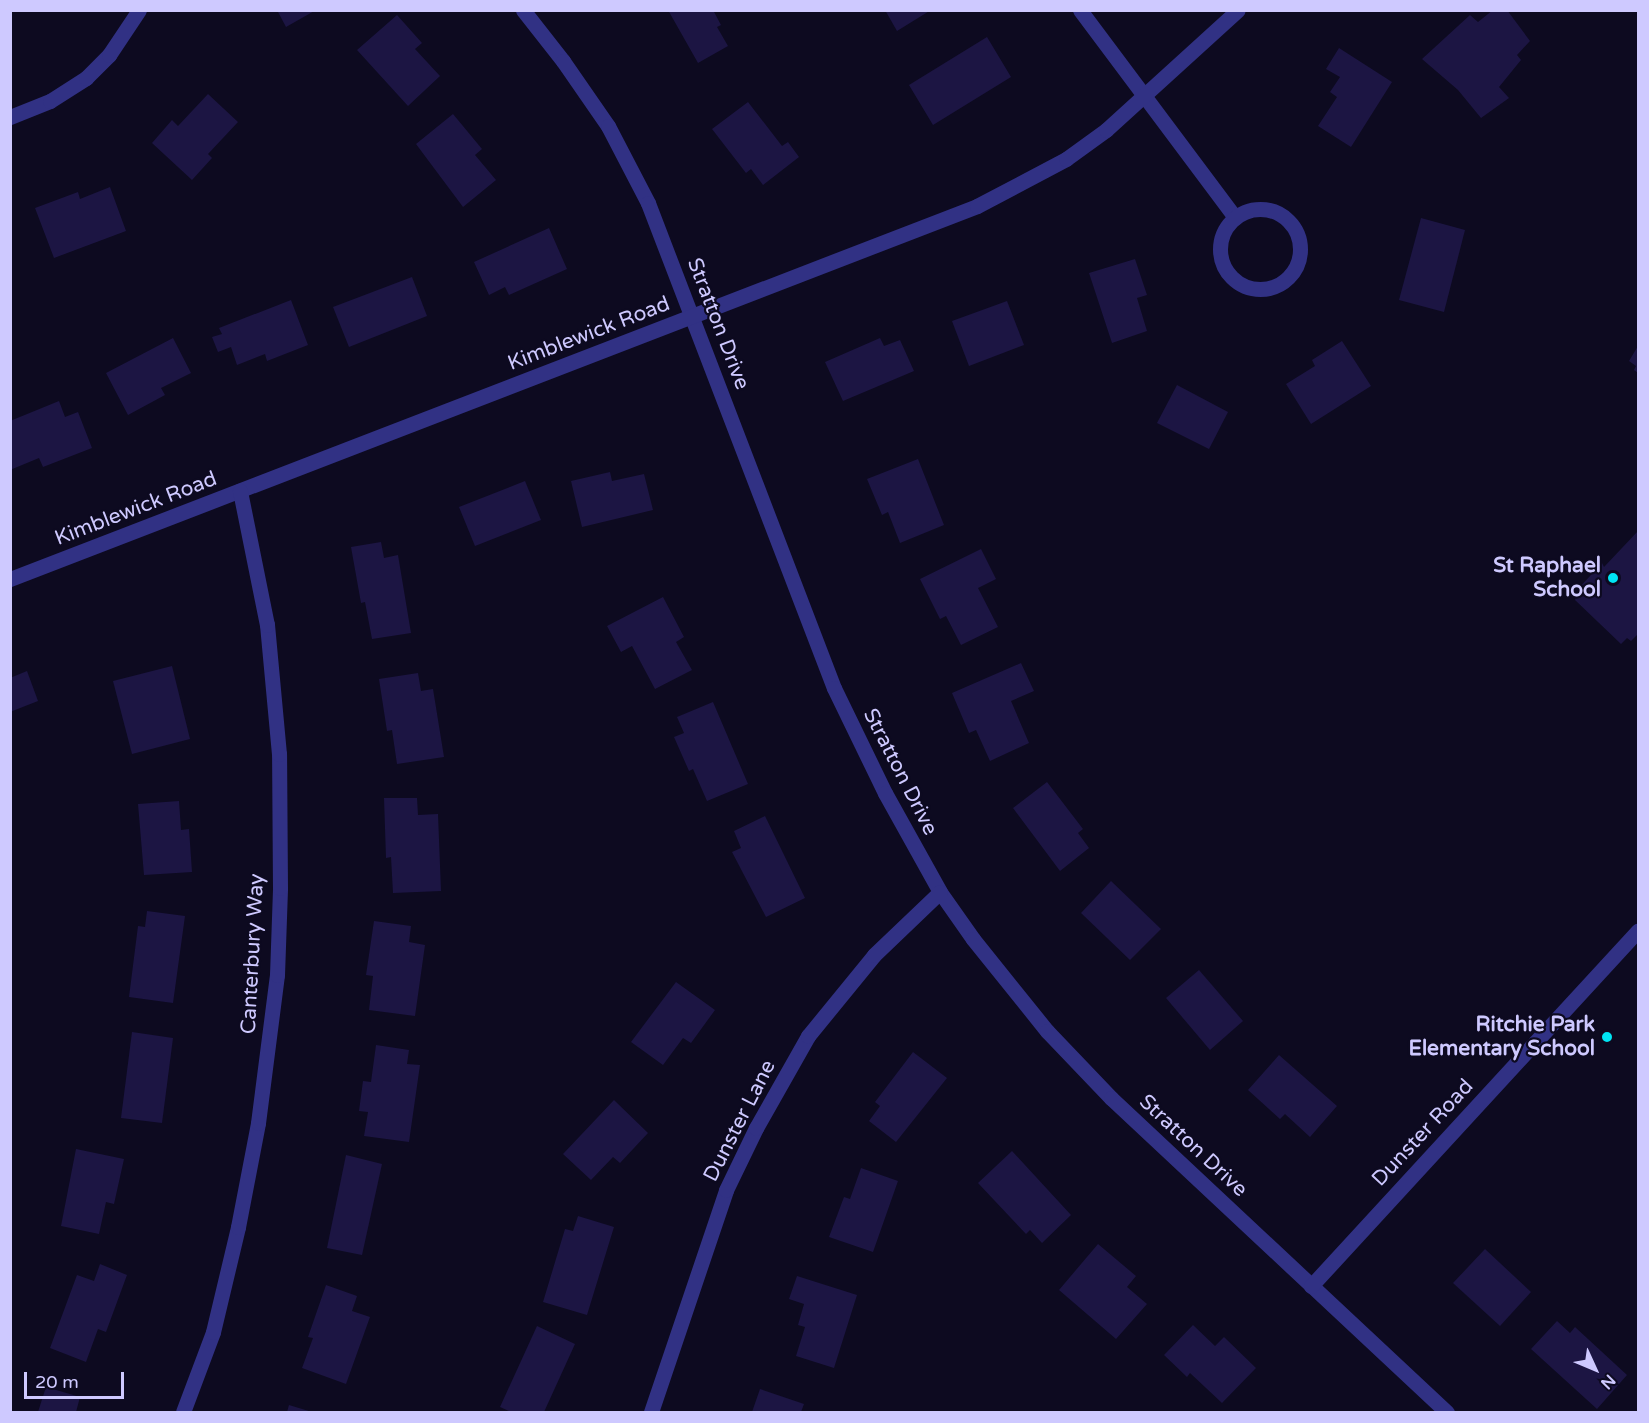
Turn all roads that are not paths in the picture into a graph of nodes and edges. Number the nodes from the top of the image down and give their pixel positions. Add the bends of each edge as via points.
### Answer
1 (140, 10) edge
2 (523, 10) edge
3 (1080, 10) edge
4 (1238, 10) edge
5 (1144, 96) junction
6 (10, 117) edge
7 (1235, 217) junction
8 (693, 317) junction
9 (240, 491) junction
10 (10, 579) edge
11 (940, 892) junction
12 (1638, 930) edge
13 (1311, 1286) junction
14 (183, 1413) edge
15 (651, 1413) edge
16 (1447, 1413) edge

1 - 6 street via 110,55 86,78 50,101
2 - 8 street, Stratton Drive via 608,126 648,203
3 - 5 street
4 - 5 street, Kimblewick Road
5 - 7 street
5 - 8 street, Kimblewick Road via 1066,159 1022,184 977,206
7 - 7 street via 1222,238 1222,263 1229,274 1238,282 1262,289 1285,280 1299,259 1299,240 1292,223 1282,215 1258,208
8 - 9 street, Kimblewick Road
8 - 11 street, Stratton Drive via 834,688 885,793
9 - 10 street, Kimblewick Road
9 - 14 street, Canterbury Way via 267,625 279,754 277,975 261,1103 238,1227 213,1332
11 - 13 street, Stratton Drive via 1047,1031 1111,1098
11 - 15 street, Dunster Lane via 874,955 808,1036 756,1128 726,1190
12 - 13 street, Dunster Road
13 - 16 street, Stratton Drive

